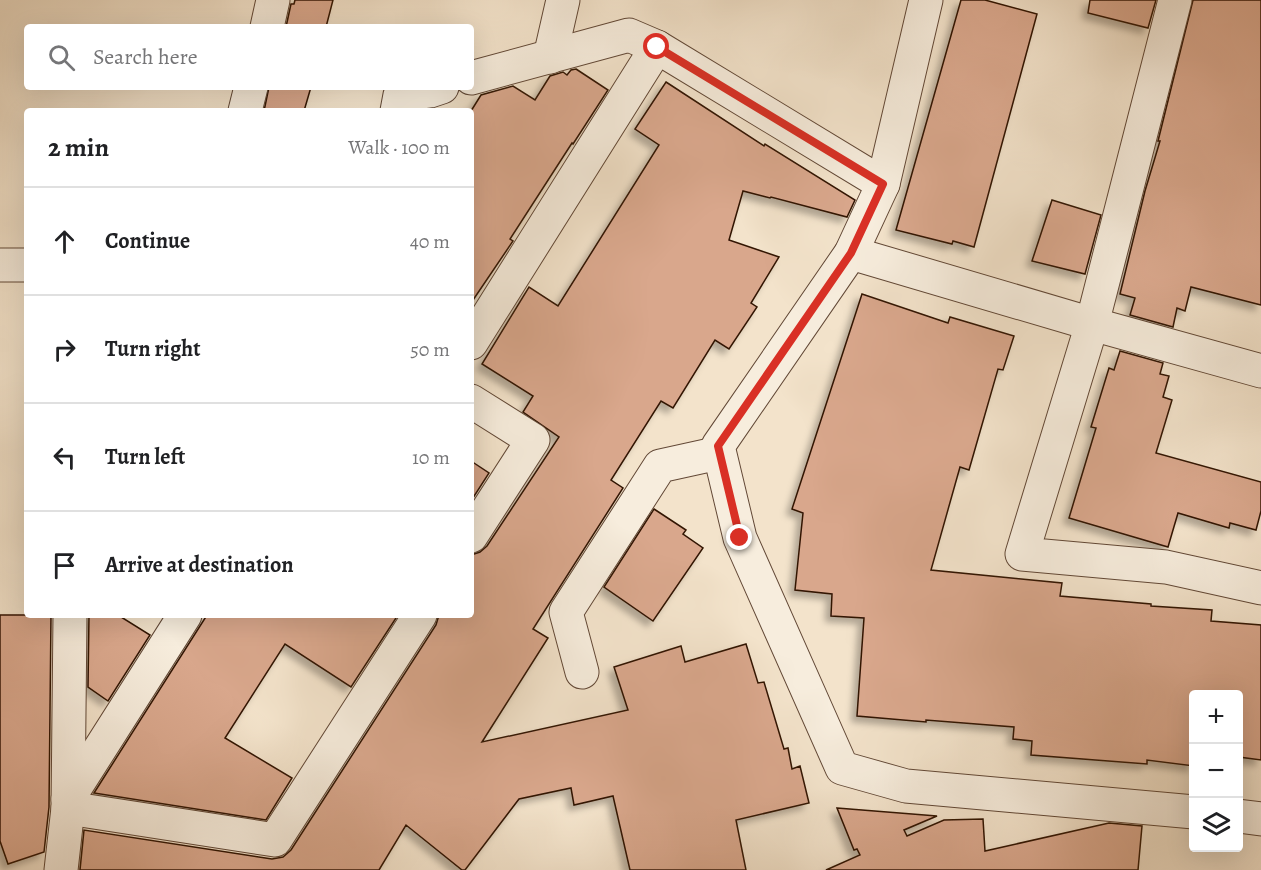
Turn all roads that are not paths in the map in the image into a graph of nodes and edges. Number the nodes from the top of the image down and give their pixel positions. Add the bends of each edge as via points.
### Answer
1 (273, 0) edge
2 (563, 0) edge
3 (926, 0) edge
4 (1175, 0) edge
5 (268, 24) edge
6 (657, 47) junction
7 (550, 57) junction
8 (474, 77) edge
9 (250, 90) edge
10 (433, 90) edge
11 (246, 108) edge
12 (398, 108) edge
13 (883, 184) junction
14 (851, 253) junction
15 (0, 265) edge
16 (24, 265) edge
17 (1092, 324) junction
18 (474, 338) edge
19 (1261, 371) edge
20 (474, 403) edge
21 (719, 453) junction
22 (474, 531) edge
23 (1261, 588) edge
24 (70, 618) edge
25 (183, 618) edge
26 (418, 618) edge
27 (582, 672) dead end
28 (68, 804) junction
29 (1189, 812) edge
30 (1243, 817) edge
31 (1261, 819) edge
32 (61, 870) edge

1 - 5 street
2 - 7 street
3 - 13 street
4 - 17 street
6 - 7 street via 629,35
6 - 13 street
6 - 18 street
7 - 8 street
9 - 11 street
10 - 12 street via 400,95
13 - 14 street
14 - 17 street
14 - 21 street via 718,446
15 - 16 street
17 - 19 street
17 - 23 street via 1022,554 1166,567
20 - 22 street via 533,440
21 - 27 street via 660,466 566,612
21 - 29 street via 740,538 842,768 906,786
24 - 28 street
25 - 28 street
26 - 28 street via 275,840
28 - 32 street
30 - 31 street

